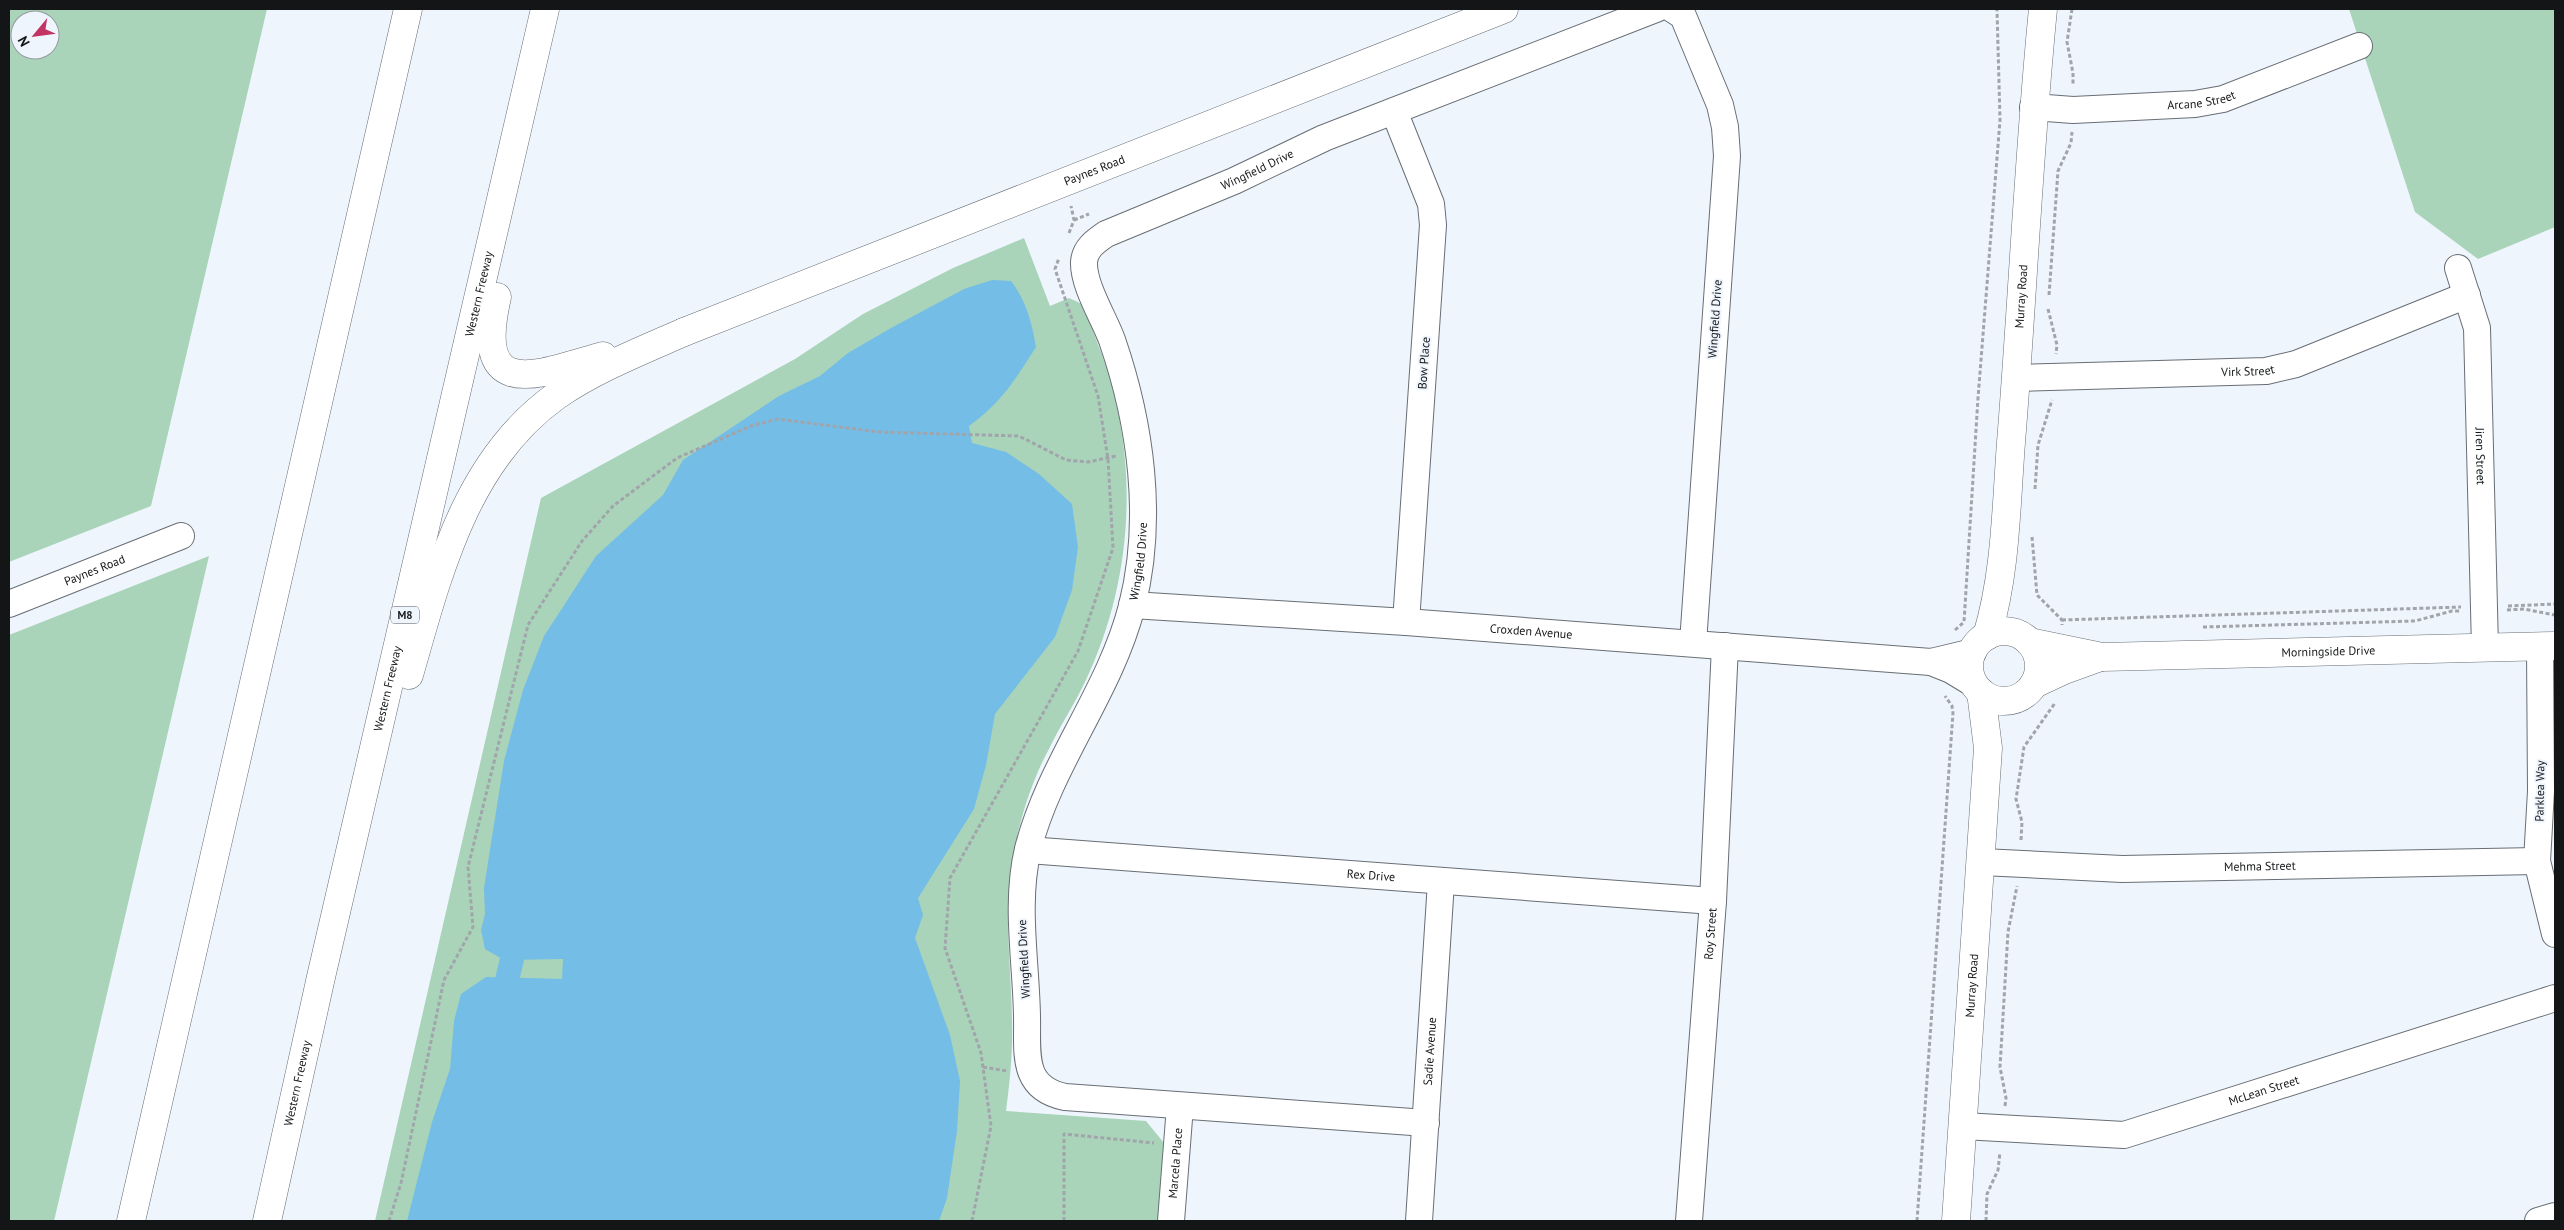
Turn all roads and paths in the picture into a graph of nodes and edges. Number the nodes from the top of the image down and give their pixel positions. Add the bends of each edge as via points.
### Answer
1 (408, 9) edge
2 (545, 9) edge
3 (553, 9) edge
4 (1504, 9) edge
5 (1656, 9) edge
6 (1672, 9) edge
7 (1997, 9) edge
8 (2043, 9) edge
9 (2359, 46) dead end
10 (2033, 107) junction
11 (1394, 111) junction
12 (1066, 183) junction
13 (1067, 237) dead end
14 (1061, 253) dead end
15 (2458, 268) dead end
16 (2467, 294) junction
17 (684, 332) junction
18 (2016, 378) junction
19 (1139, 451) junction
20 (1108, 459) junction
21 (182, 536) dead end
22 (2000, 584) junction
23 (9, 604) edge
24 (2555, 604) edge
25 (1132, 605) junction
26 (2485, 609) junction
27 (2555, 615) edge
28 (2062, 620) dead end
29 (1406, 622) junction
30 (2200, 628) dead end
31 (2024, 638) junction
32 (1693, 643) junction
33 (1980, 644) junction
34 (1725, 646) junction
35 (2548, 647) edge
36 (2485, 648) junction
37 (2102, 657) junction
38 (1940, 662) junction
39 (1978, 688) junction
40 (2025, 691) junction
41 (1988, 748) junction
42 (1028, 850) junction
43 (2537, 861) junction
44 (1982, 862) junction
45 (1441, 882) junction
46 (1713, 901) junction
47 (2555, 934) edge
48 (321, 978) junction
49 (2555, 998) edge
50 (1180, 1106) junction
51 (1426, 1123) junction
52 (1963, 1126) junction
53 (1177, 1145) junction
54 (2555, 1216) edge
55 (131, 1221) edge
56 (267, 1221) edge
57 (389, 1221) edge
58 (972, 1221) edge
59 (1064, 1221) edge
60 (1171, 1221) edge
61 (1419, 1221) edge
62 (1689, 1221) edge
63 (1917, 1221) edge
64 (1956, 1221) edge
65 (2538, 1221) edge

1 - 55 main road
2 - 48 main road, Western Freeway / M8
3 - 17 main road via 526,174 492,322 490,338 493,352 506,371 533,375
4 - 12 main road, Paynes Road
5 - 11 street, Wingfield Drive
6 - 32 street, Wingfield Drive via 1683,16 1720,105 1727,156
7 - 38 path via 2000,120 1964,622 1945,640
8 - 10 main road, Murray Road
9 - 10 street, Arcane Street via 2223,99 2195,104 2073,110
10 - 18 main road, Murray Road
11 - 19 street, Wingfield Drive via 1302,148 1234,182 1106,234 1093,243 1085,258 1086,277 1112,340 1129,395
11 - 29 street, Bow Place via 1431,204 1433,225
12 - 13 path via 1074,220
12 - 17 main road, Paynes Road
14 - 20 path via 1054,269 1098,396
15 - 16 street, Jiren Street
16 - 18 street, Virk Street via 2296,364 2266,371
16 - 26 street, Jiren Street via 2477,328
17 - 48 main road via 611,365 555,397 505,444 465,506 448,546 415,654
18 - 22 main road, Murray Road
19 - 20 path
19 - 25 street, Wingfield Drive via 1142,493 1140,546
20 - 57 path via 1088,462 1066,460 1019,436 879,432 777,419 751,426 677,458 613,506 582,540 528,625 468,867 474,927 444,980 401,1183
20 - 58 path via 1113,548 1078,651 950,878 945,948 981,1053 991,1126
21 - 23 street, Paynes Road
22 - 31 main road, Murray Road
22 - 33 main road, Murray Road
24 - 26 path
25 - 29 street, Croxden Avenue
25 - 42 street, Wingfield Drive via 1104,684 1064,756
26 - 27 path via 2524,608
26 - 28 path
26 - 30 path via 2452,611 2415,620
26 - 36 street, Jiren Street
29 - 32 street, Croxden Avenue
31 - 33 main road via 2008,631
31 - 37 main road, Morningside Drive
31 - 40 main road via 2038,658 2039,669
32 - 34 street, Croxden Avenue
33 - 38 street, Croxden Avenue
33 - 39 main road via 1970,674
34 - 38 street, Croxden Avenue
34 - 46 street, Roy Street
35 - 36 main road, Morningside Drive
35 - 43 street, Parklea Way
36 - 37 main road, Morningside Drive
37 - 40 main road, Morningside Drive via 2064,670
38 - 39 street, Croxden Avenue
38 - 63 path via 1941,690 1953,713
39 - 40 main road via 2001,701
39 - 41 main road, Murray Road
40 - 41 main road, Murray Road
41 - 44 main road, Murray Road
42 - 45 street, Rex Drive
42 - 50 street, Wingfield Drive via 1022,900 1027,1060 1032,1076 1053,1095
43 - 44 street, Mehma Street via 2122,869
43 - 47 street, Parklea Way
44 - 52 main road, Murray Road
45 - 46 street, Rex Drive
45 - 51 street, Sadie Avenue
46 - 62 street, Roy Street
48 - 56 main road, Western Freeway / M8
49 - 52 street, McLean Street via 2124,1135
50 - 51 street, Wingfield Drive
50 - 53 street, Marcela Place
51 - 61 street, Sadie Avenue
52 - 64 main road, Murray Road
53 - 59 path via 1064,1134
53 - 60 street, Marcela Place
54 - 65 street

